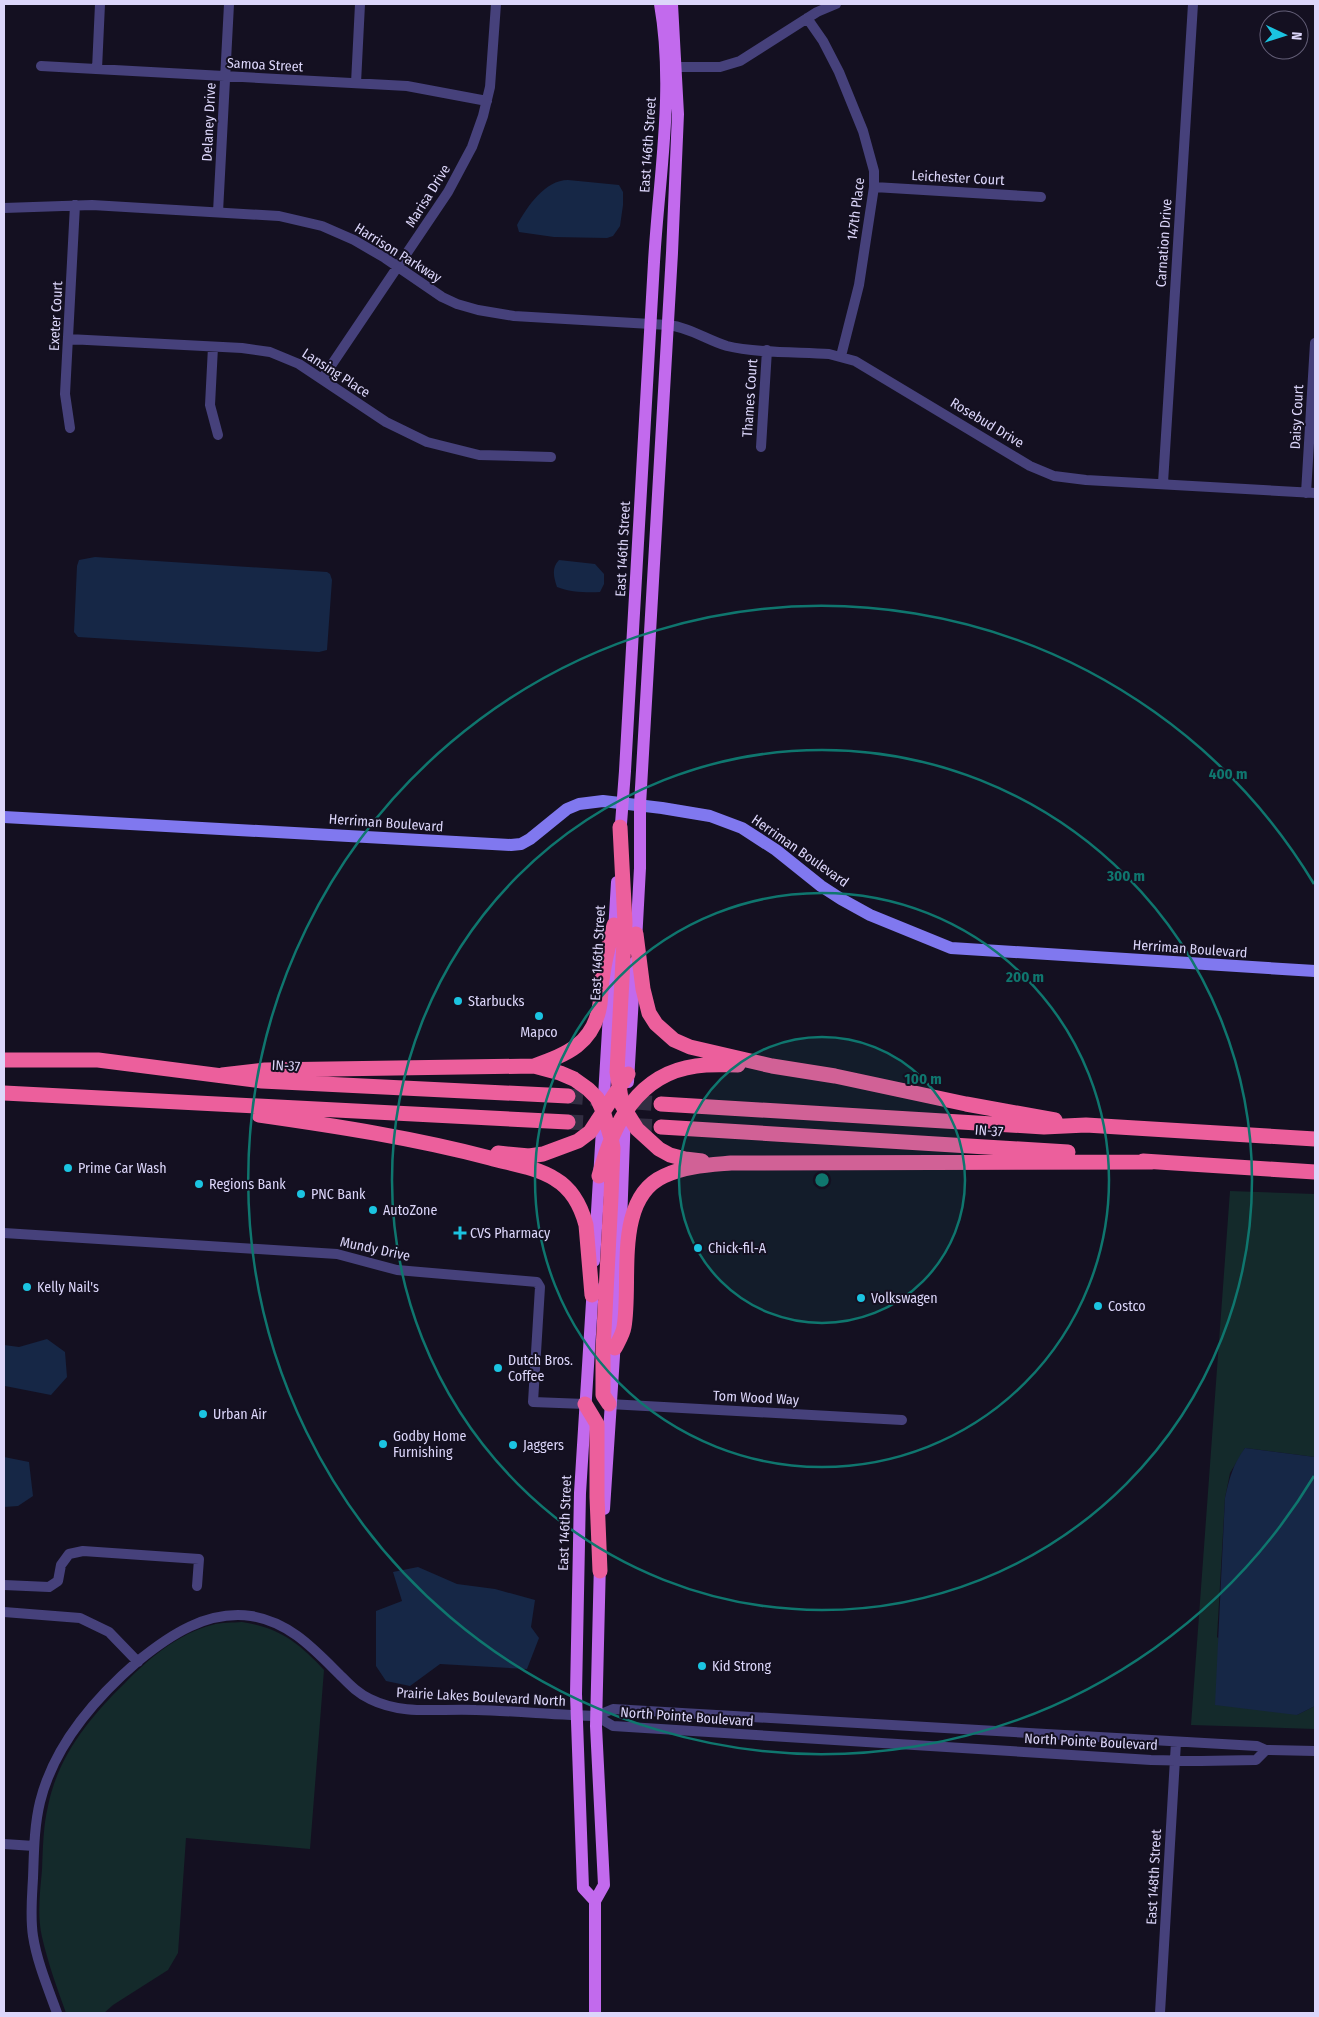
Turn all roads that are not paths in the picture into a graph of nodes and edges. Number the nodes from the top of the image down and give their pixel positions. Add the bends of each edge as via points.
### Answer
1 (100, 4) edge
2 (229, 4) edge
3 (360, 4) edge
4 (496, 4) edge
5 (660, 4) edge
6 (672, 4) edge
7 (836, 4) edge
8 (1193, 4) edge
9 (808, 18) junction
10 (41, 66) dead end
11 (676, 67) junction
12 (97, 70) junction
13 (225, 77) junction
14 (356, 83) junction
15 (487, 101) junction
16 (874, 187) junction
17 (1041, 197) dead end
18 (75, 205) junction
19 (4, 208) edge
20 (218, 212) junction
21 (398, 267) junction
22 (659, 324) junction
23 (68, 339) junction
24 (1315, 343) edge
25 (212, 347) junction
26 (767, 350) junction
27 (841, 356) junction
28 (322, 379) junction
29 (70, 428) dead end
30 (218, 436) dead end
31 (761, 447) dead end
32 (551, 458) dead end
33 (1163, 483) junction
34 (1311, 493) edge
35 (622, 803) junction
36 (640, 805) junction
37 (4, 817) edge
38 (620, 827) junction
39 (614, 925) junction
40 (636, 934) junction
41 (1315, 971) edge
42 (4, 1060) edge
43 (534, 1066) junction
44 (772, 1066) junction
45 (628, 1074) junction
46 (222, 1075) junction
47 (620, 1088) junction
48 (4, 1093) edge
49 (568, 1096) tunnel mouth
50 (216, 1104) junction
51 (661, 1104) tunnel mouth
52 (604, 1111) junction
53 (625, 1112) junction
54 (568, 1122) tunnel mouth
55 (1086, 1125) junction
56 (661, 1127) tunnel mouth
57 (611, 1138) junction
58 (1315, 1139) edge
59 (452, 1148) junction
60 (1152, 1162) junction
61 (731, 1163) junction
62 (1315, 1172) edge
63 (599, 1176) junction
64 (4, 1233) edge
65 (592, 1294) junction
66 (615, 1348) junction
67 (585, 1404) junction
68 (610, 1404) junction
69 (902, 1420) dead end
70 (600, 1571) junction
71 (4, 1585) edge
72 (197, 1586) dead end
73 (4, 1612) edge
74 (138, 1662) junction
75 (576, 1716) junction
76 (596, 1716) junction
77 (1176, 1742) junction
78 (1266, 1750) junction
79 (1315, 1751) edge
80 (1175, 1760) junction
81 (4, 1844) edge
82 (34, 1846) junction
83 (595, 1901) junction
84 (56, 2013) edge
85 (595, 2013) edge
86 (1160, 2013) edge

1 - 12 street
2 - 13 street, Delaney Drive
3 - 14 street
4 - 15 street, Marisa Drive
5 - 22 main road, East 146th Street via 667,70 667,118 654,252
6 - 11 main road, East 146th Street
7 - 9 street
8 - 33 street, Carnation Drive
9 - 11 street via 740,61 720,67
9 - 16 street, 147th Place via 831,55 859,123 872,159
10 - 12 street, Samoa Street
11 - 22 main road, East 146th Street via 678,114
12 - 13 street, Samoa Street
13 - 14 street, Samoa Street
13 - 20 street, Delaney Drive
14 - 15 street, Samoa Street via 424,88
15 - 21 street, Marisa Drive via 465,163
16 - 17 street, Leichester Court
16 - 27 street, 147th Place via 859,285
18 - 19 street, Harrison Parkway
18 - 20 street, Harrison Parkway
18 - 23 street, Exeter Court
20 - 21 street, Harrison Parkway via 279,216 322,226 369,248
21 - 22 street, Harrison Parkway via 442,297 488,312
21 - 28 street, Marisa Drive
22 - 26 street, Rosebud Drive via 681,327 738,348
22 - 35 main road, East 146th Street
22 - 36 main road, East 146th Street
23 - 25 street, Lansing Place
23 - 29 street, Exeter Court via 65,403
24 - 34 street, Daisy Court
25 - 28 street, Lansing Place via 270,352 299,364
25 - 30 street via 210,405
26 - 27 street, Rosebud Drive
26 - 31 street, Thames Court
27 - 33 street, Rosebud Drive via 1043,472 1086,480
28 - 32 street, Lansing Place via 386,422 432,444 496,457
33 - 34 street, Rosebud Drive
35 - 36 street, Herriman Boulevard
35 - 37 street, Herriman Boulevard via 594,801 579,804 567,809 530,839 511,845
35 - 38 main road, East 146th Street
36 - 40 main road, East 146th Street
36 - 41 street, Herriman Boulevard via 710,816 742,828 841,899 870,915 950,948
38 - 39 main road, East 146th Street
38 - 47 highway via 625,923 617,1072
39 - 43 highway via 592,1028 575,1048 563,1056
39 - 52 main road, East 146th Street
40 - 44 highway via 643,989 649,1013 656,1024 674,1040 690,1047
40 - 45 main road, East 146th Street
42 - 46 highway, IN-37 via 98,1060
43 - 46 highway via 264,1070
43 - 52 highway via 574,1079 592,1094
44 - 53 highway via 711,1064 677,1071 646,1088
44 - 55 highway
45 - 47 highway
45 - 53 main road, East 146th Street
46 - 49 highway, IN-37 via 262,1081
47 - 52 highway
47 - 53 highway
48 - 50 highway
50 - 54 highway
50 - 59 highway via 248,1113
51 - 55 highway, IN-37 via 1044,1127
52 - 57 highway
52 - 59 highway via 590,1132 560,1150 529,1156
52 - 63 main road, East 146th Street
53 - 57 highway
53 - 61 highway via 641,1133 670,1155
53 - 66 main road, East 146th Street
55 - 58 highway, IN-37
56 - 60 highway, IN-37 via 1111,1155
57 - 63 highway
57 - 68 highway via 611,1197 602,1350 603,1395
59 - 65 highway via 546,1174 567,1188 579,1205 586,1225
60 - 61 highway
60 - 62 highway, IN-37
61 - 66 highway via 664,1175 648,1186 640,1197 632,1212 624,1328
63 - 65 main road, East 146th Street
64 - 67 street, Mundy Drive via 337,1254 397,1270 537,1282 540,1287 533,1402
65 - 67 main road, East 146th Street
66 - 68 main road, East 146th Street
67 - 70 highway via 596,1424
67 - 75 main road, East 146th Street
68 - 69 street, Tom Wood Way
68 - 70 main road, East 146th Street
70 - 76 main road, East 146th Street
71 - 72 street via 49,1587 58,1581 61,1564 69,1554 83,1551 199,1558
73 - 74 street via 80,1618 109,1632
74 - 75 street, Prairie Lakes Boulevard North via 174,1634 195,1623 214,1617 251,1616 273,1622 296,1634 358,1693 390,1707 416,1711 467,1709
74 - 82 street, Prairie Lakes Boulevard North via 97,1700 60,1751 40,1802
75 - 76 street, Prairie Lakes Boulevard North
75 - 83 main road, East 146th Street via 583,1888
76 - 77 street, North Pointe Boulevard via 613,1709
76 - 80 street, North Pointe Boulevard via 613,1726
76 - 83 main road, East 146th Street via 604,1885
77 - 78 street, North Pointe Boulevard via 1257,1746
77 - 80 street, East 148th Street
78 - 79 street, North Pointe Boulevard
78 - 80 street, North Pointe Boulevard via 1256,1760
80 - 86 street, East 148th Street
81 - 82 street
82 - 84 street, Prairie Lakes Boulevard North via 32,1935
83 - 85 main road, East 146th Street

